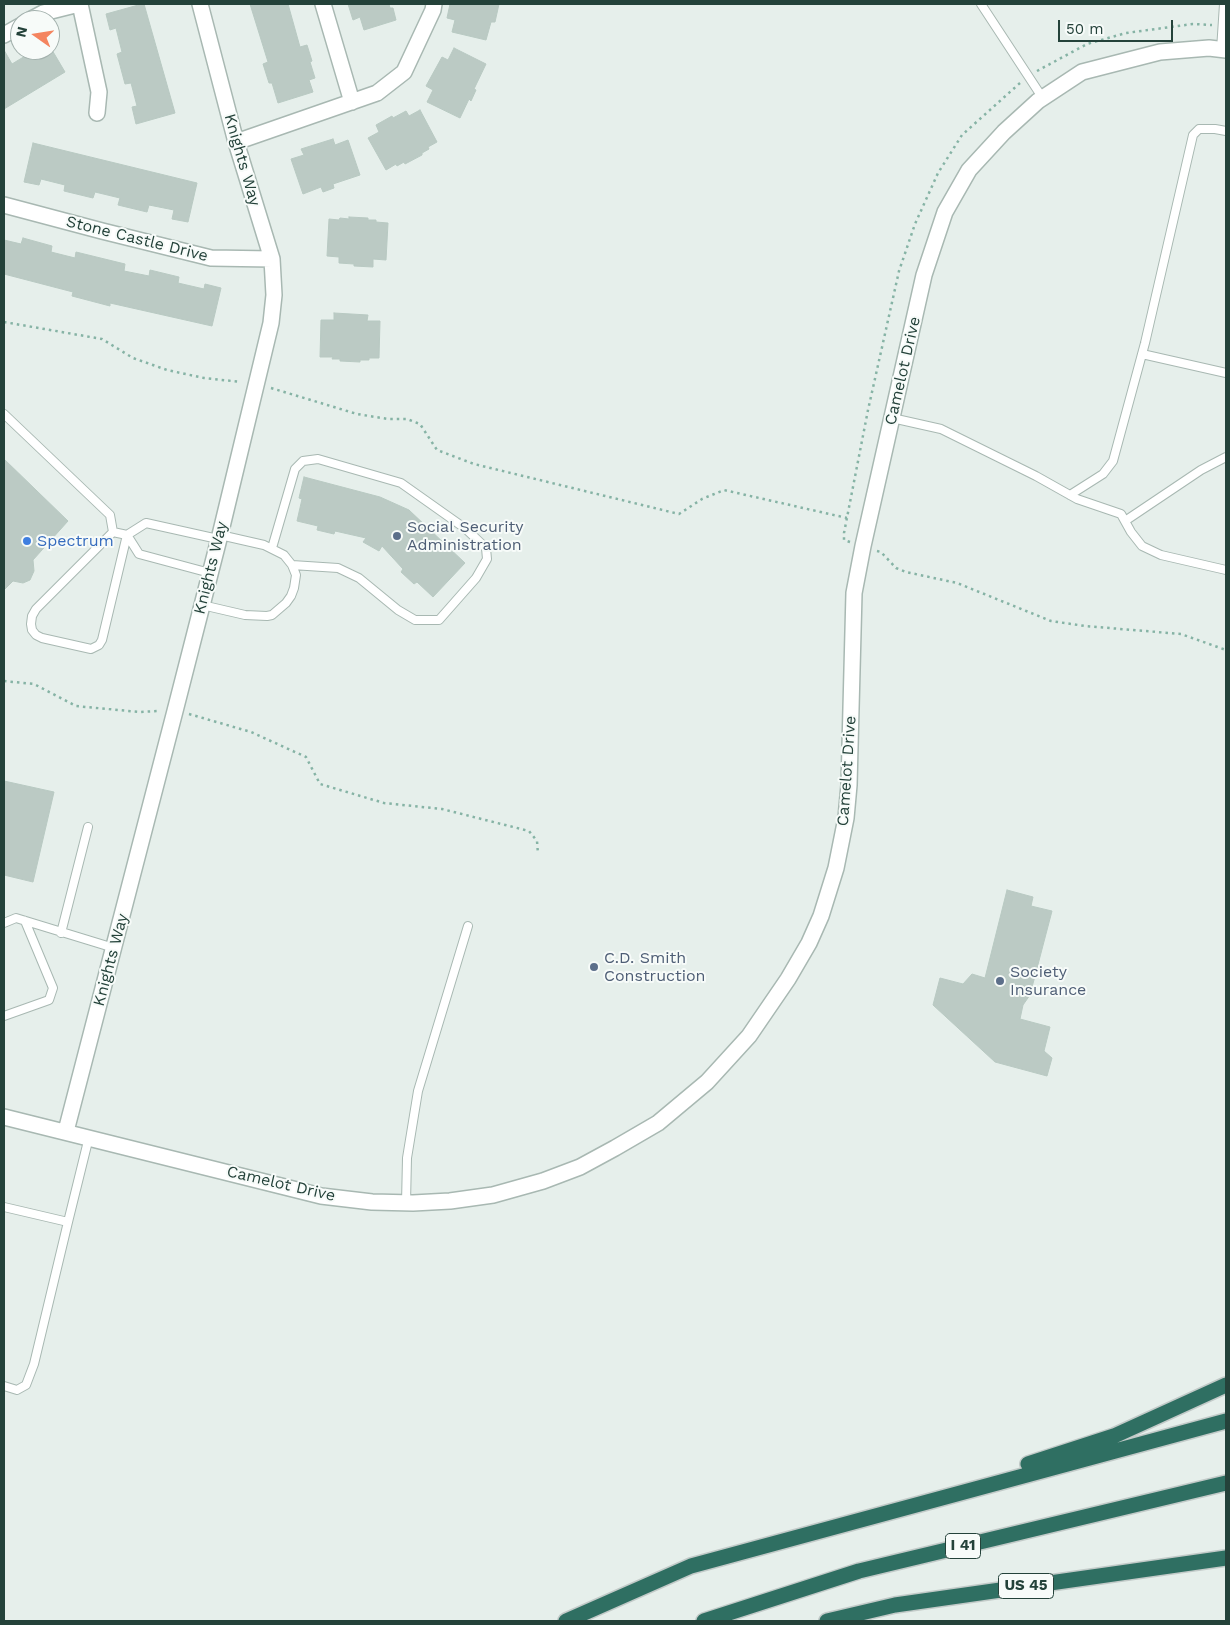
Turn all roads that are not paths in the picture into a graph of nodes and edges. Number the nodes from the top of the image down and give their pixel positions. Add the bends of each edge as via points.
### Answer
1 (79, 4) edge
2 (200, 4) edge
3 (322, 4) edge
4 (434, 4) edge
5 (981, 4) edge
6 (1224, 4) edge
7 (52, 10) edge
8 (1224, 50) edge
9 (1042, 98) junction
10 (352, 102) junction
11 (97, 113) dead end
12 (1226, 132) edge
13 (236, 142) junction
14 (4, 205) edge
15 (272, 259) junction
16 (1142, 354) junction
17 (1226, 373) edge
18 (4, 414) edge
19 (892, 418) junction
20 (1226, 457) edge
21 (1070, 495) junction
22 (1125, 521) junction
23 (113, 532) junction
24 (127, 535) junction
25 (219, 537) junction
26 (272, 548) junction
27 (292, 565) junction
28 (1226, 570) edge
29 (210, 573) junction
30 (202, 605) junction
31 (88, 827) dead end
32 (25, 921) junction
33 (4, 923) edge
34 (468, 926) dead end
35 (61, 933) junction
36 (114, 948) junction
37 (4, 1016) edge
38 (4, 1116) edge
39 (66, 1131) junction
40 (89, 1137) junction
41 (406, 1203) junction
42 (4, 1207) edge
43 (68, 1222) junction
44 (1226, 1385) edge
45 (4, 1386) edge
46 (1226, 1421) edge
47 (1226, 1483) edge
48 (847, 1523) junction
49 (1226, 1558) edge
50 (566, 1621) edge
51 (704, 1621) edge
52 (827, 1621) edge

1 - 7 street
1 - 11 street via 99,92
2 - 13 street, Knights Way
3 - 10 street
4 - 10 street via 404,72 377,92
5 - 9 lane
6 - 8 lane
8 - 9 street, Camelot Drive via 1160,52 1131,58 1082,72
9 - 19 street, Camelot Drive via 969,170 945,212 924,275
10 - 13 street
12 - 16 lane via 1199,129 1193,135
13 - 15 street, Knights Way
14 - 15 street, Stone Castle Drive via 211,258
15 - 25 street, Knights Way via 274,295 271,323
16 - 17 lane
16 - 21 lane via 1113,461 1103,474
18 - 23 lane via 110,515
19 - 21 lane via 941,429
19 - 41 street, Camelot Drive via 854,593 846,818 836,868 821,916 788,979 749,1036 707,1082 658,1123 580,1166 543,1181 450,1201
20 - 22 lane
21 - 22 lane via 1121,514
22 - 28 lane via 1142,546 1161,555
23 - 24 lane
23 - 24 lane via 36,609 31,624 36,634 91,649 99,645
24 - 25 lane via 146,522
24 - 29 lane via 138,554
25 - 26 lane
25 - 29 street, Knights Way
26 - 27 lane
26 - 27 lane via 295,469 302,461 318,459 401,483 466,529 486,548 487,559 476,578 439,620 415,620 359,578 338,568
27 - 30 lane via 296,580 291,596 272,615 245,615
29 - 30 street, Knights Way
30 - 36 street, Knights Way
31 - 35 lane
32 - 33 lane via 16,918
32 - 35 lane
32 - 37 lane via 53,988 49,1000
34 - 41 lane via 418,1090 407,1158
35 - 36 lane
36 - 39 street, Knights Way
38 - 39 street, Camelot Drive
39 - 40 street, Camelot Drive
40 - 41 street, Camelot Drive via 321,1196
40 - 43 lane
42 - 43 lane
43 - 45 lane via 26,1385 17,1390
44 - 48 highway via 1114,1436
46 - 48 highway
47 - 51 highway, I 41 via 859,1571
48 - 50 highway via 691,1566
49 - 52 highway, US 45 via 895,1605

